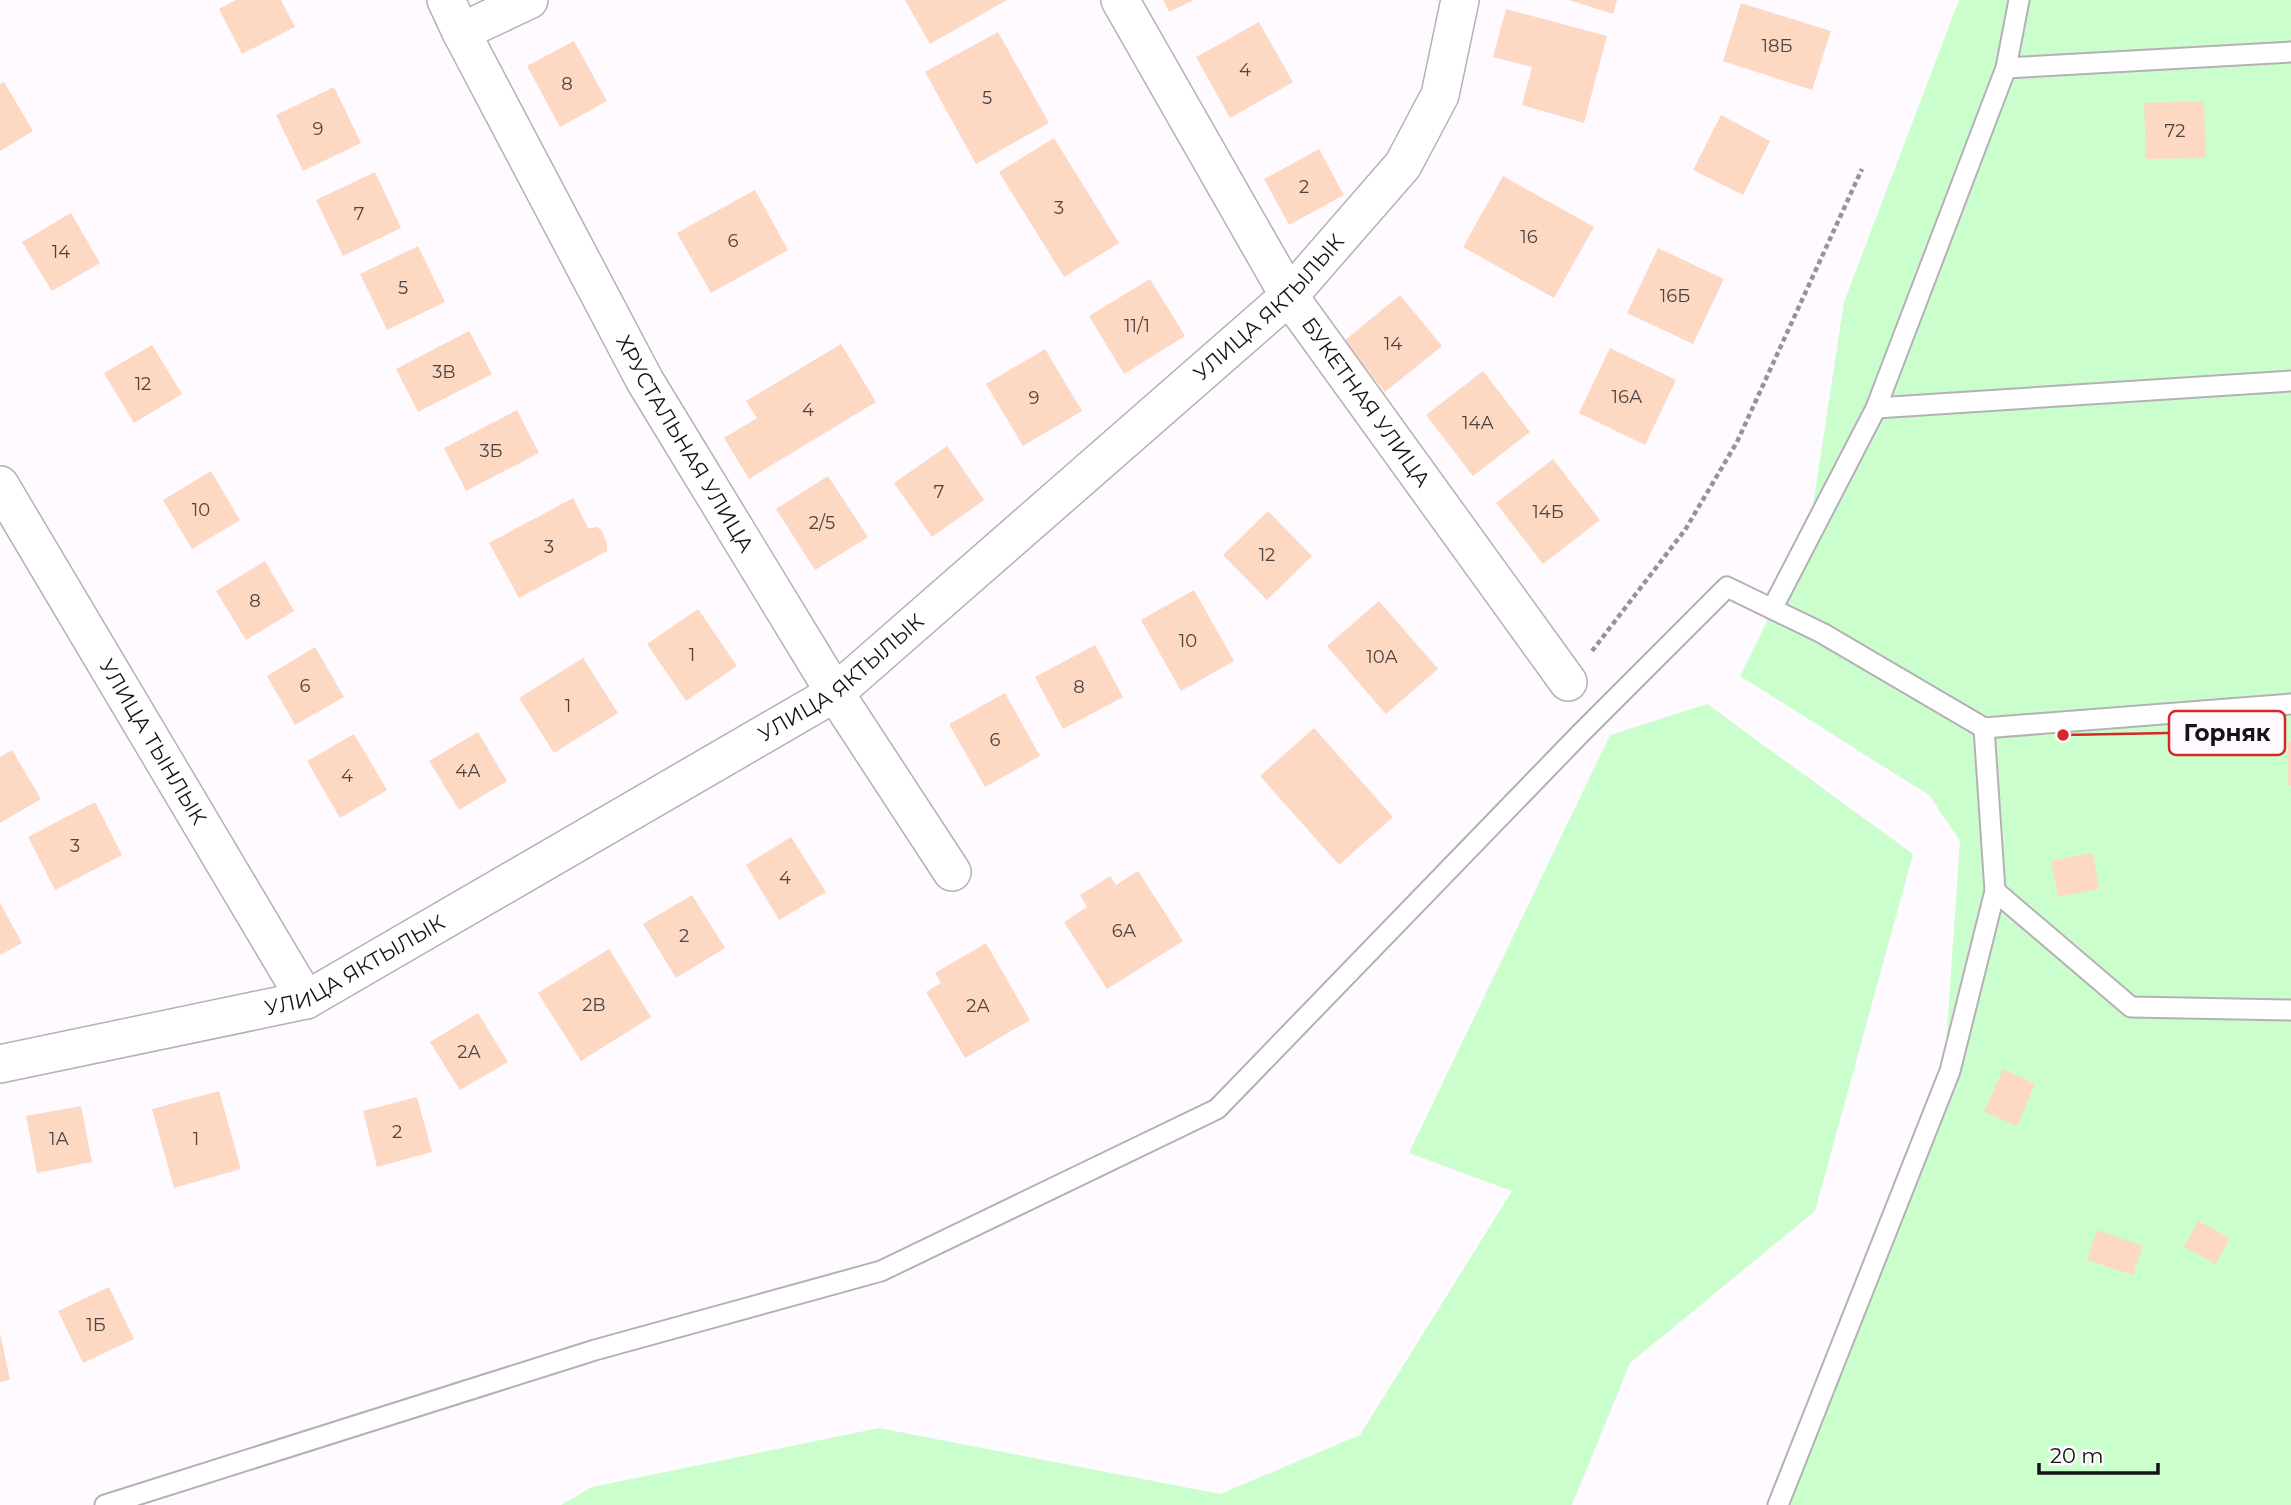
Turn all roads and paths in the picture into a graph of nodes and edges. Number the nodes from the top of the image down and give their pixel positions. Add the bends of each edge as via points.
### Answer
1 (529, 0) edge
2 (1120, 0) edge
3 (1460, 0) edge
4 (2019, 0) edge
5 (454, 16) edge
6 (2291, 52) edge
7 (2006, 68) junction
8 (1862, 169) dead end
9 (1289, 296) junction
10 (2291, 381) edge
11 (1876, 408) junction
12 (0, 485) edge
13 (1772, 609) junction
14 (1568, 682) joint
15 (835, 694) junction
16 (2291, 704) edge
17 (1984, 728) junction
18 (952, 873) dead end
19 (1995, 891) junction
20 (306, 1000) junction
21 (2291, 1010) edge
22 (0, 1064) edge
23 (105, 1505) edge
24 (1778, 1505) edge

1 - 5 street
2 - 9 street, БУКЕТНАЯ УЛИЦА
3 - 9 street, УЛИЦА ЯКТЫЛЫК via 1440,95 1404,165
4 - 7 lane
5 - 15 street, ХРУСТАЛЬНАЯ УЛИЦА via 645,381
6 - 7 lane
7 - 11 lane
8 - 14 path via 1737,442 1685,530
9 - 14 street, БУКЕТНАЯ УЛИЦА
9 - 15 street, УЛИЦА ЯКТЫЛЫК
10 - 11 lane
11 - 13 lane
12 - 20 street, УЛИЦА ТЫНЛЫК
13 - 17 lane via 1822,633
13 - 23 lane via 1727,587 1217,1109 881,1271 595,1350
15 - 18 street, ХРУСТАЛЬНАЯ УЛИЦА
15 - 20 street, УЛИЦА ЯКТЫЛЫК
16 - 17 lane
17 - 19 lane
19 - 21 lane via 2131,1007
19 - 24 lane via 1950,1071
20 - 22 street, УЛИЦА ЯКТЫЛЫК

